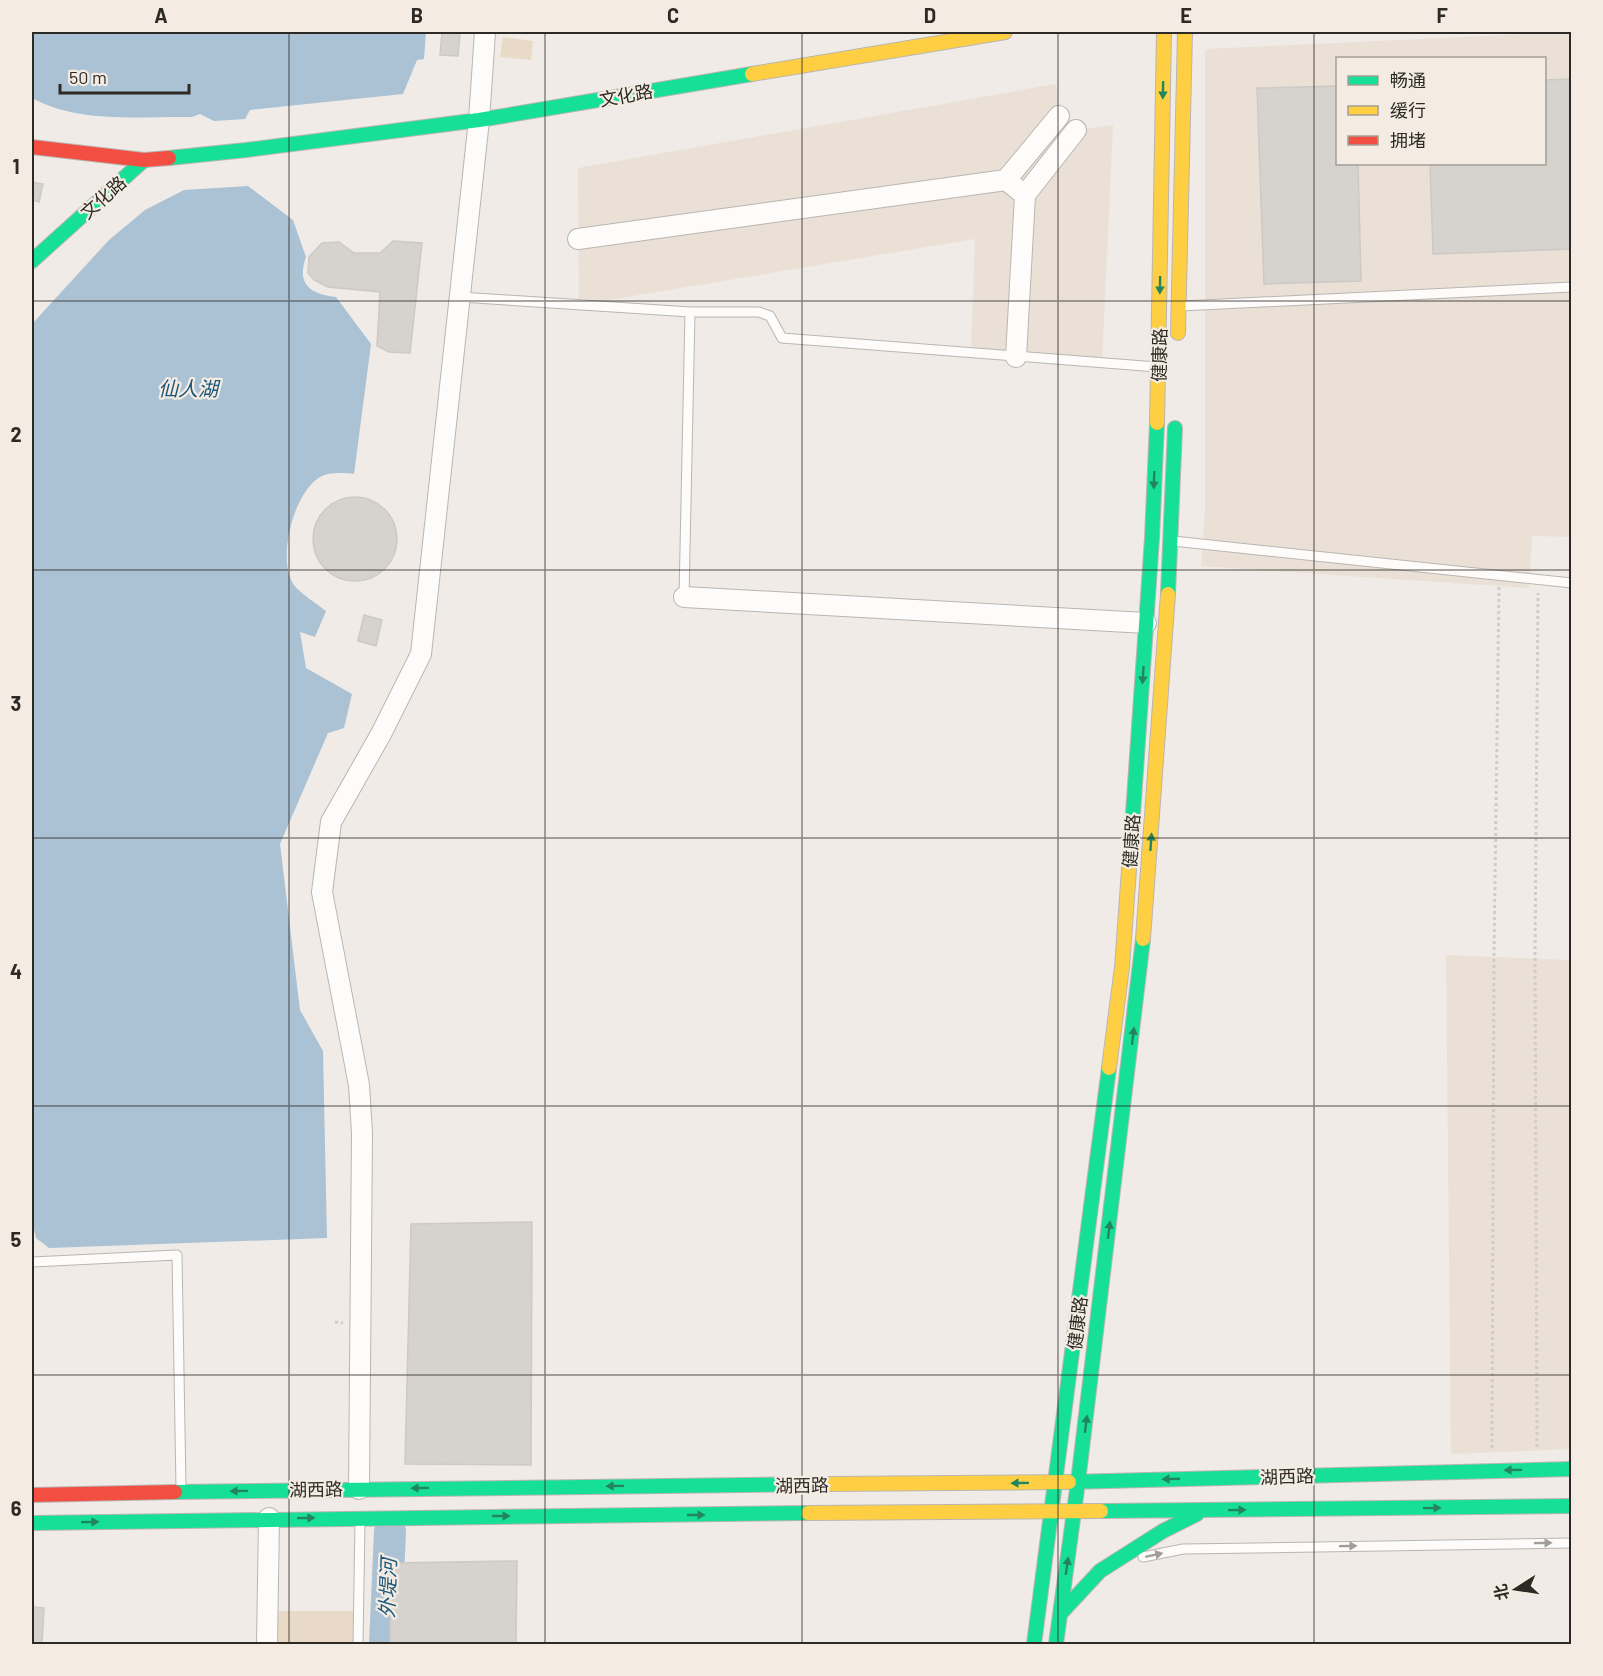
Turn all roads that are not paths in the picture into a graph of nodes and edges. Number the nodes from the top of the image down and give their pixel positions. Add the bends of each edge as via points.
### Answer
1 (485, 32) edge
2 (1005, 32) edge
3 (1164, 32) edge
4 (1185, 32) edge
5 (1059, 116) dead end
6 (479, 120) junction
7 (1076, 130) dead end
8 (32, 147) edge
9 (144, 160) junction
10 (1006, 180) junction
11 (1025, 195) junction
12 (578, 239) dead end
13 (32, 261) edge
14 (1572, 287) edge
15 (460, 297) junction
16 (1179, 307) junction
17 (690, 312) junction
18 (1178, 352) dead end
19 (1016, 357) junction
20 (1159, 367) junction
21 (1176, 411) dead end
22 (1171, 540) junction
23 (1572, 583) edge
24 (684, 597) joint
25 (1146, 623) junction
26 (32, 1262) edge
27 (1572, 1469) edge
28 (1057, 1482) junction
29 (1078, 1482) junction
30 (359, 1489) junction
31 (181, 1492) junction
32 (32, 1495) edge
33 (1572, 1506) edge
34 (1203, 1510) junction
35 (1074, 1512) junction
36 (1053, 1513) junction
37 (360, 1517) junction
38 (269, 1518) junction
39 (32, 1523) edge
40 (1572, 1543) edge
41 (1060, 1620) junction
42 (267, 1644) edge
43 (358, 1644) edge
44 (1034, 1644) edge
45 (1056, 1644) edge

1 - 6 street
2 - 6 main road, 文化路
3 -> 20 main road, 健康路
4 - 16 main road, 健康路
5 - 10 street
6 - 9 main road, 文化路
6 - 15 street
7 - 11 street
8 - 9 main road
9 - 13 main road, 文化路
10 - 11 street
10 - 12 street
11 - 19 street
14 - 16 lane
15 - 17 lane
15 - 30 street via 422,654 331,822 322,892 359,1086 362,1133
16 - 18 main road, 健康路
17 - 19 lane via 759,312 770,316 782,338
17 - 24 lane
19 - 20 lane
20 -> 25 main road, 健康路
21 - 22 main road, 健康路
22 - 23 lane
29 -> 22 main road, 健康路 via 1141,967
24 - 25 street
25 -> 28 main road, 健康路 via 1122,966
26 - 31 lane via 177,1255
27 -> 29 main road, 湖西路
28 - 29 main road, 湖西路
28 -> 30 main road, 湖西路
28 - 36 main road, 健康路
29 - 35 main road, 健康路
30 -> 31 main road, 湖西路
31 - 32 main road, 湖西路
34 -> 33 main road, 湖西路
34 - 35 main road, 湖西路
34 - 41 main road via 1101,1572
35 - 36 main road, 湖西路
41 -> 35 main road, 健康路
37 -> 36 main road, 湖西路
36 - 44 main road, 健康路
38 -> 37 main road, 湖西路
37 - 43 lane
39 -> 38 main road, 湖西路
38 - 42 street
41 -> 40 lane via 1099,1581 1129,1563 1183,1549
41 - 45 main road, 健康路

